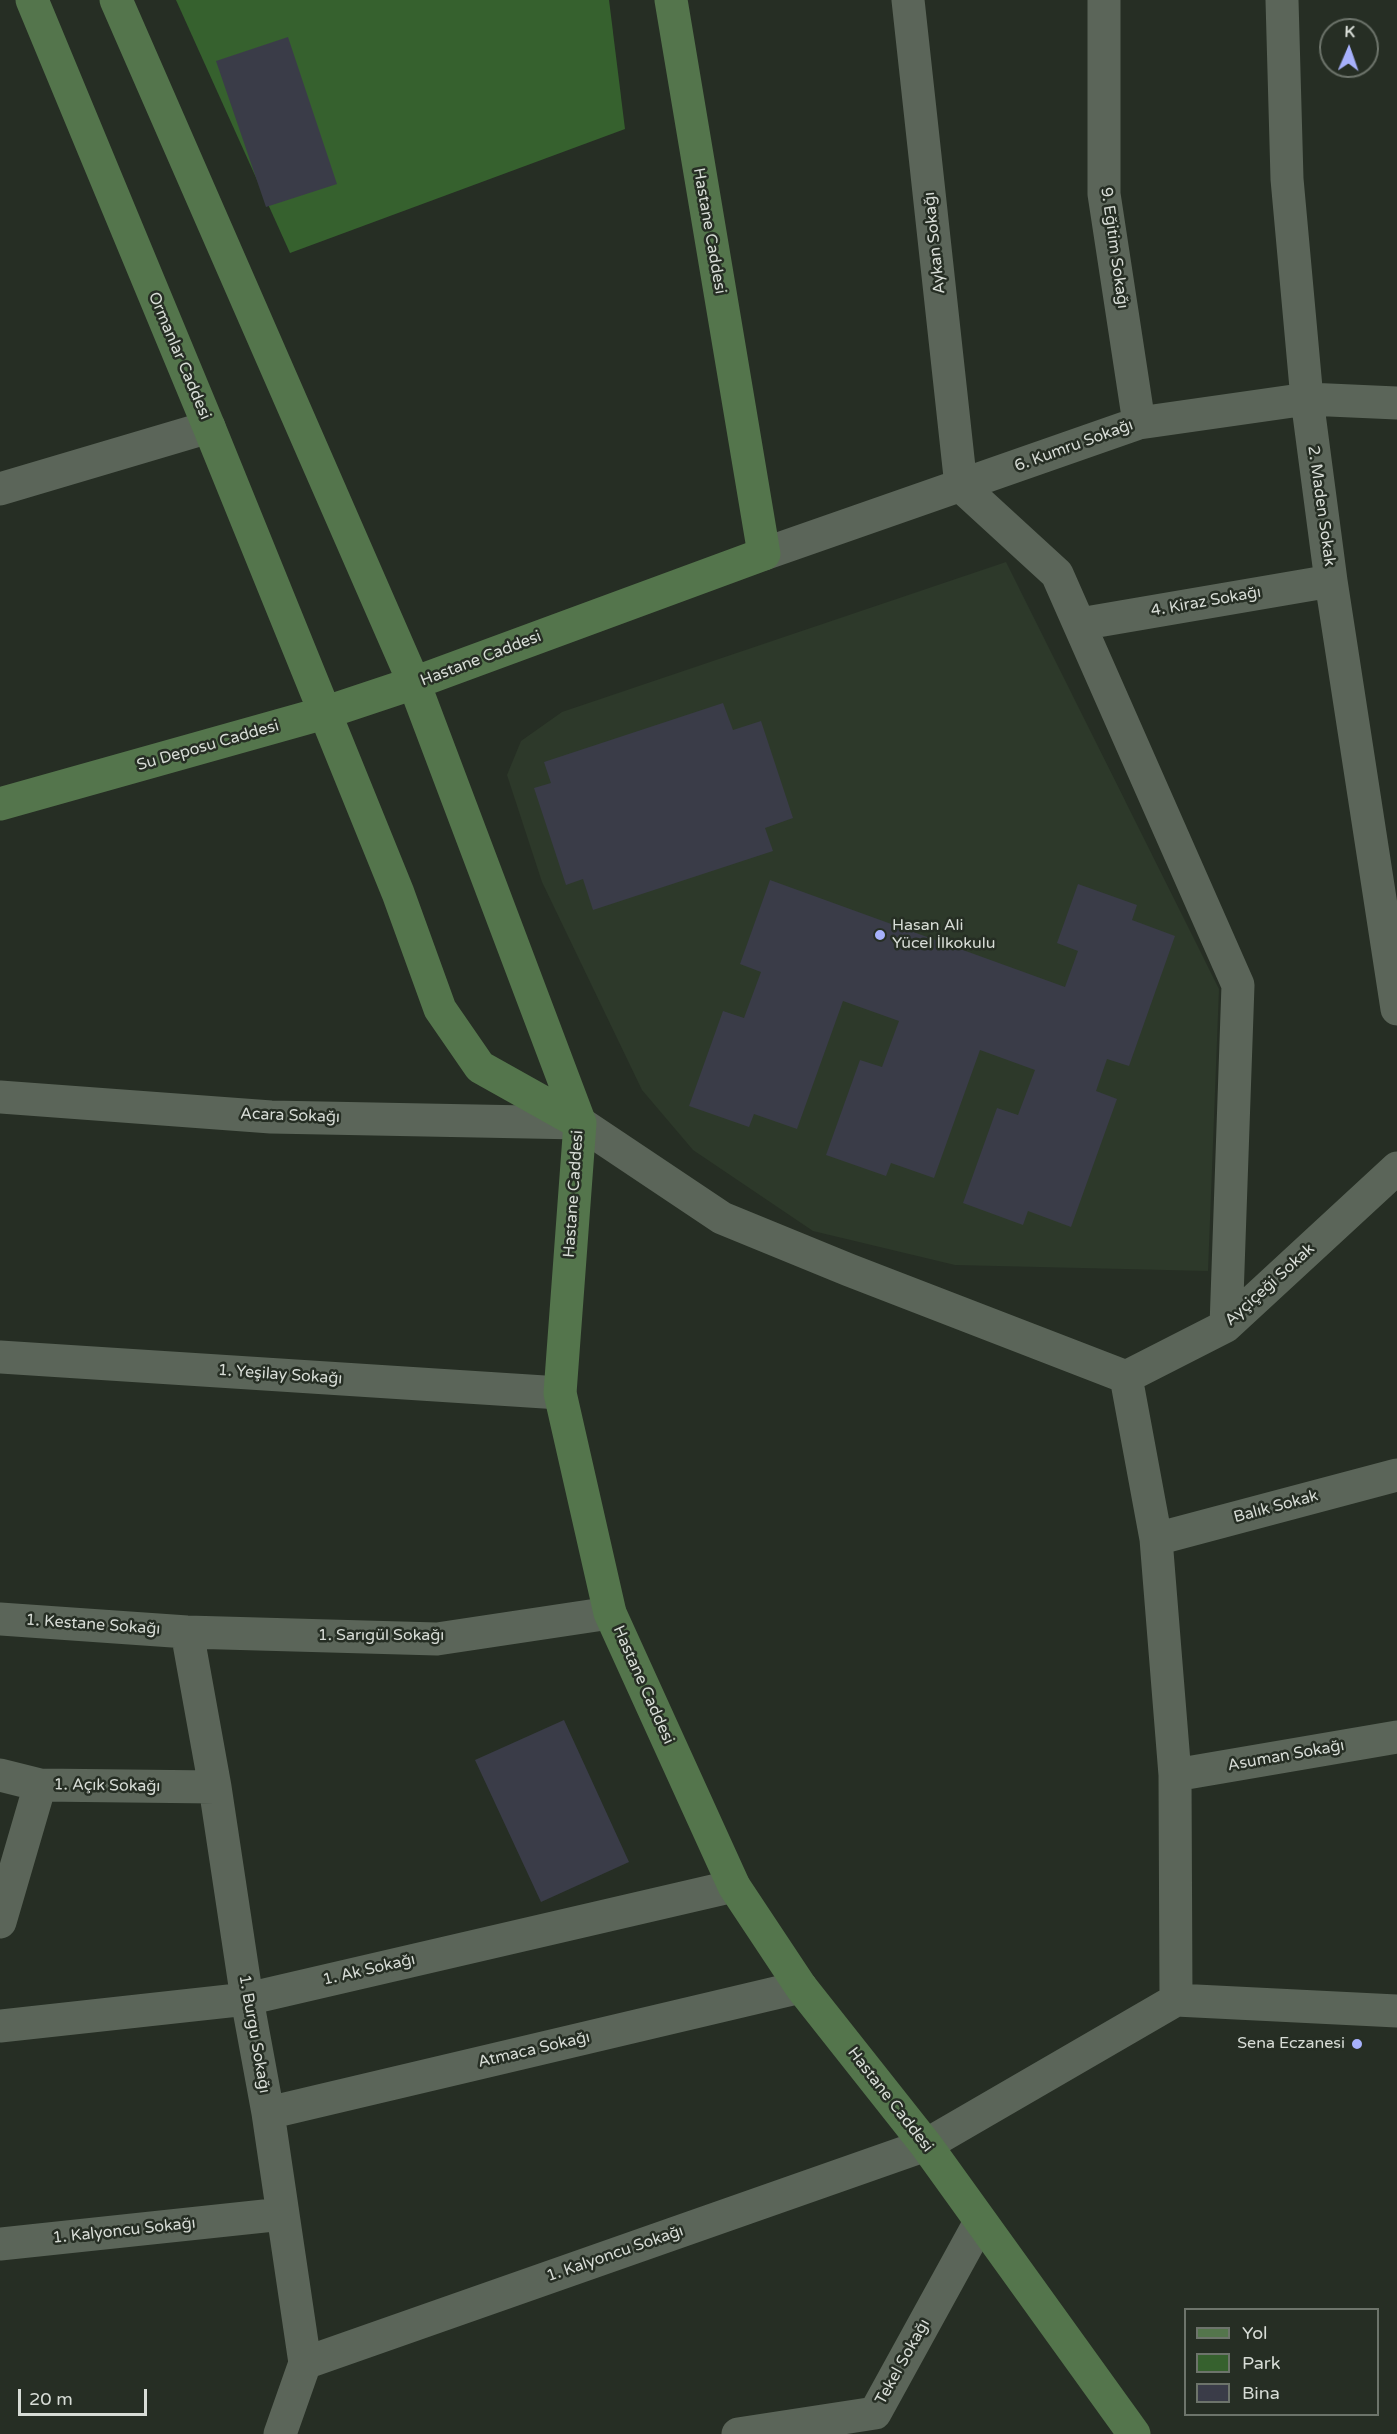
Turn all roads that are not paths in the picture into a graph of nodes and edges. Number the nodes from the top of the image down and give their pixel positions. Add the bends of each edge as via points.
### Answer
1 (32, 0) edge
2 (116, 0) edge
3 (671, 0) edge
4 (908, 0) edge
5 (1104, 0) edge
6 (1282, 0) edge
7 (1307, 399) junction
8 (1397, 403) edge
9 (1139, 423) junction
10 (209, 427) junction
11 (961, 486) junction
12 (0, 489) edge
13 (764, 554) junction
14 (1332, 581) junction
15 (1080, 624) junction
16 (414, 683) junction
17 (324, 713) junction
18 (0, 804) edge
19 (1397, 1008) edge
20 (0, 1097) edge
21 (580, 1123) junction
22 (1395, 1178) edge
23 (1226, 1326) junction
24 (0, 1358) edge
25 (1126, 1377) junction
26 (560, 1393) junction
27 (1397, 1475) edge
28 (1156, 1539) junction
29 (610, 1613) junction
30 (0, 1618) edge
31 (187, 1632) junction
32 (1397, 1737) edge
33 (0, 1775) edge
34 (1175, 1776) junction
35 (40, 1785) junction
36 (215, 1787) junction
37 (734, 1886) junction
38 (0, 1922) edge
39 (801, 1987) junction
40 (246, 1999) junction
41 (1176, 2000) junction
42 (1397, 2011) edge
43 (0, 2026) edge
44 (268, 2113) junction
45 (926, 2145) junction
46 (283, 2214) junction
47 (980, 2222) junction
48 (0, 2244) edge
49 (305, 2363) junction
50 (280, 2434) edge
51 (738, 2434) edge
52 (1134, 2434) edge

1 - 10 main road, Ormanlar Caddesi
2 - 16 main road
3 - 13 main road, Hastane Caddesi
4 - 11 street, Aykan Sokağı
5 - 9 street, 9. Eğitim Sokağı via 1104,194
6 - 7 street, 2. Maden Sokak via 1287,179
7 - 8 street, 6. Kumru Sokağı
7 - 9 street, 6. Kumru Sokağı
7 - 14 street, 2. Maden Sokak
9 - 11 street, 6. Kumru Sokağı
10 - 12 street
10 - 17 main road, Ormanlar Caddesi
11 - 13 street, 6. Kumru Sokağı
11 - 15 street via 1057,573
13 - 16 main road, Hastane Caddesi
14 - 15 street, 4. Kiraz Sokağı
14 - 19 street, 2. Maden Sokak
15 - 23 street via 1238,985
16 - 17 main road, Su Deposu Caddesi
16 - 21 main road, Hastane Caddesi
17 - 18 main road, Su Deposu Caddesi
17 - 21 main road, Ormanlar Caddesi via 398,893 440,1009 480,1067
20 - 21 street, Acara Sokağı via 271,1117
21 - 25 street via 722,1218
21 - 26 main road, Hastane Caddesi
22 - 23 street, Ayçiçeği Sokak
23 - 25 street, Ayçiçeği Sokak
24 - 26 street, 1. Yeşilay Sokağı
25 - 28 street
26 - 29 main road, Hastane Caddesi
27 - 28 street, Balık Sokak
28 - 34 street
29 - 31 street, 1. Sarıgül Sokağı via 437,1639
29 - 37 main road, Hastane Caddesi
30 - 31 street, 1. Kestane Sokağı
31 - 36 street, 1. Burgu Sokağı
32 - 34 street, Asuman Sokağı
33 - 35 street, 1. Açık Sokağı
34 - 41 street
35 - 36 street, 1. Açık Sokağı
35 - 38 street
36 - 40 street, 1. Burgu Sokağı
37 - 39 main road, Hastane Caddesi
37 - 40 street, 1. Ak Sokağı
39 - 44 street, Atmaca Sokağı
39 - 45 main road, Hastane Caddesi
40 - 43 street, 1. Ak Sokağı
40 - 44 street, 1. Burgu Sokağı
41 - 42 street
41 - 45 street, 1. Kalyoncu Sokağı
44 - 46 street, 1. Burgu Sokağı
45 - 47 main road, Hastane Caddesi
45 - 49 street, 1. Kalyoncu Sokağı
46 - 48 street, 1. Kalyoncu Sokağı
46 - 49 street, 1. Burgu Sokağı
47 - 51 street, Tekel Sokağı via 875,2413
47 - 52 main road, Hastane Caddesi
49 - 50 street, 1. Burgu Sokağı

